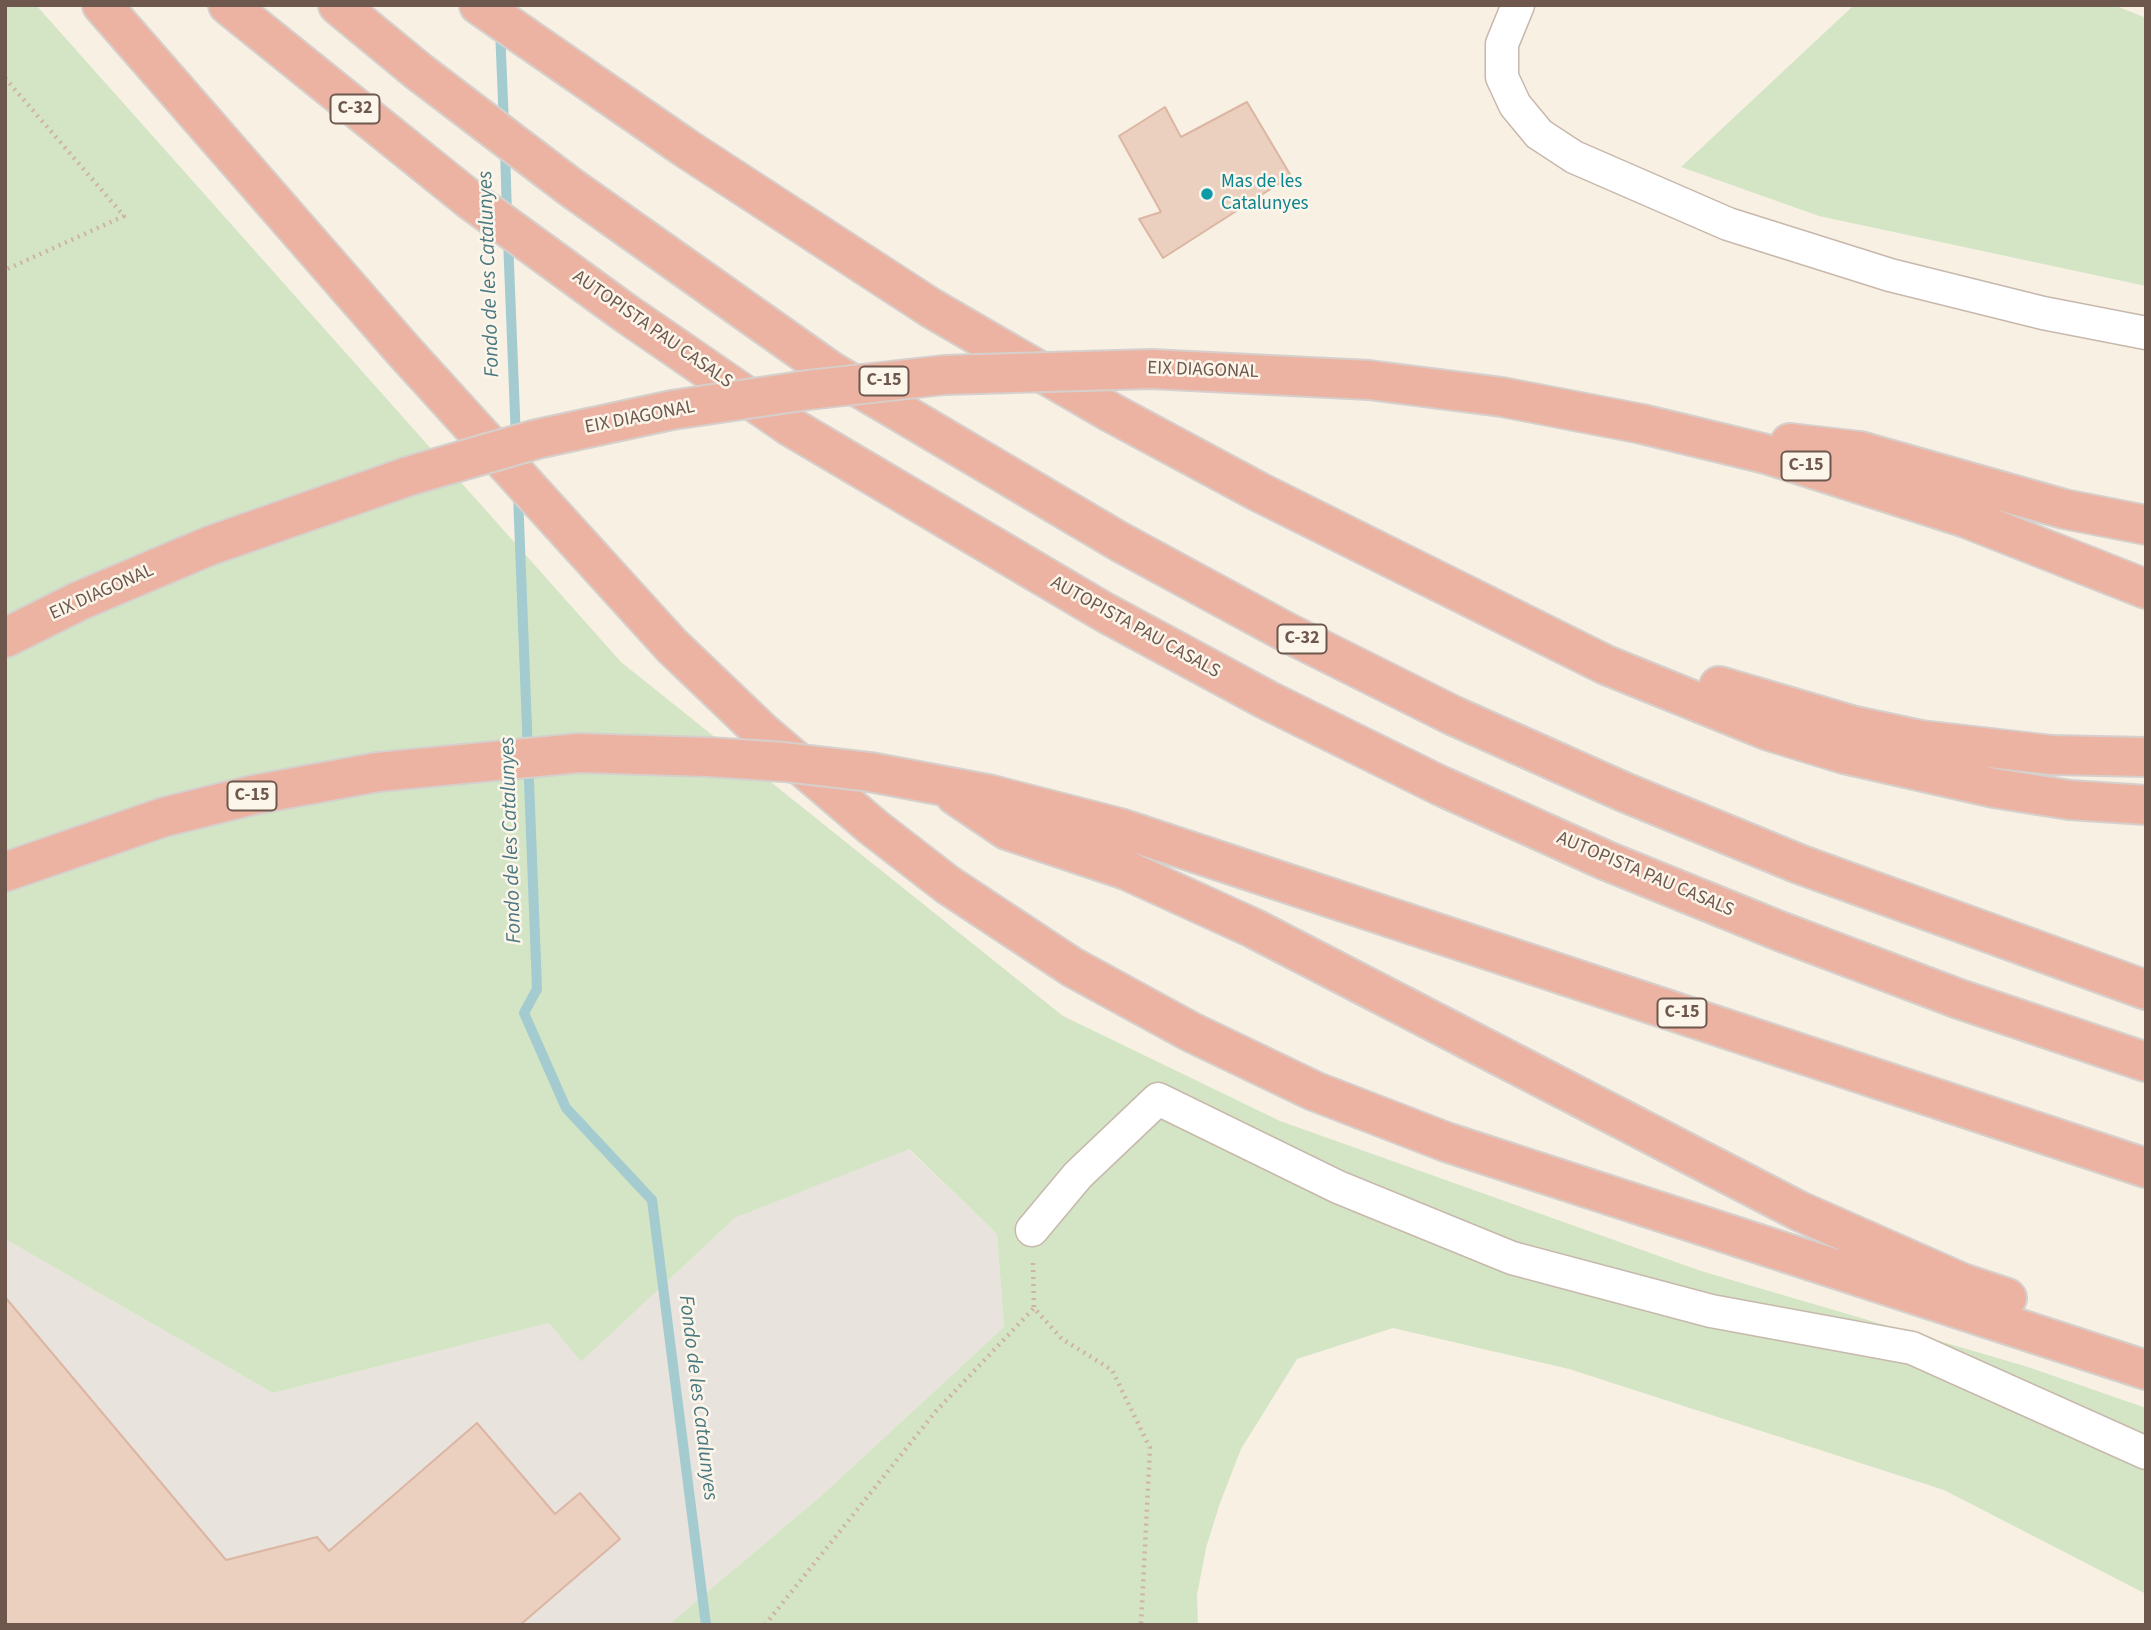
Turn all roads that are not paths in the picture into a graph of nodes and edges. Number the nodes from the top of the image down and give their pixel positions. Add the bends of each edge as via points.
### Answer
1 (102, 5) edge
2 (228, 5) edge
3 (338, 5) edge
4 (479, 5) edge
5 (1518, 5) edge
6 (2146, 333) edge
7 (1642, 424) junction
8 (1259, 492) junction
9 (2146, 525) edge
10 (2146, 589) edge
11 (5, 638) edge
12 (2146, 757) edge
13 (944, 788) junction
14 (2146, 805) edge
15 (5, 872) edge
16 (2146, 989) edge
17 (2146, 1062) edge
18 (2146, 1168) edge
19 (1032, 1230) road end
20 (2146, 1344) edge
21 (2146, 1370) edge
22 (2146, 1452) edge

1 - 21 highway via 496,453 673,646 762,732 948,885 1072,967 1191,1032 1314,1091 1446,1142
2 - 17 highway, AUTOPISTA PAU CASALS / C-32 via 484,211 791,427 1104,612 1267,701 1607,861 1921,984
3 - 16 highway, C-32 via 481,120 829,370 1120,542 1454,716 1624,792 1799,864
4 - 8 highway via 687,149 931,308
5 - 6 street via 1502,44 1502,77 1515,106 1539,134 1574,157 1728,224 1890,275
7 - 9 highway via 1860,451 2064,509
7 - 10 highway, C-15 via 1847,478 1966,518
7 - 11 highway, EIX DIAGONAL / C-15, bridge via 1502,397 1369,380 1151,369 944,375 808,390 672,410 537,439 409,475 209,546
8 - 12 highway via 1426,557 1637,655 1769,702 1852,725 1983,749
8 - 14 highway via 1606,665 1769,731 1844,754 1994,788
13 - 15 highway, C-15, bridge via 870,772 784,762 708,757 508,758 378,772 253,795 164,817
13 - 18 highway, C-15 via 1055,810 1218,858
13 - 20 highway via 1007,830 1126,870 1253,928 1799,1211 1962,1283
19 - 22 street via 1078,1175 1158,1099 1338,1187 1512,1258 1711,1311 1912,1348

